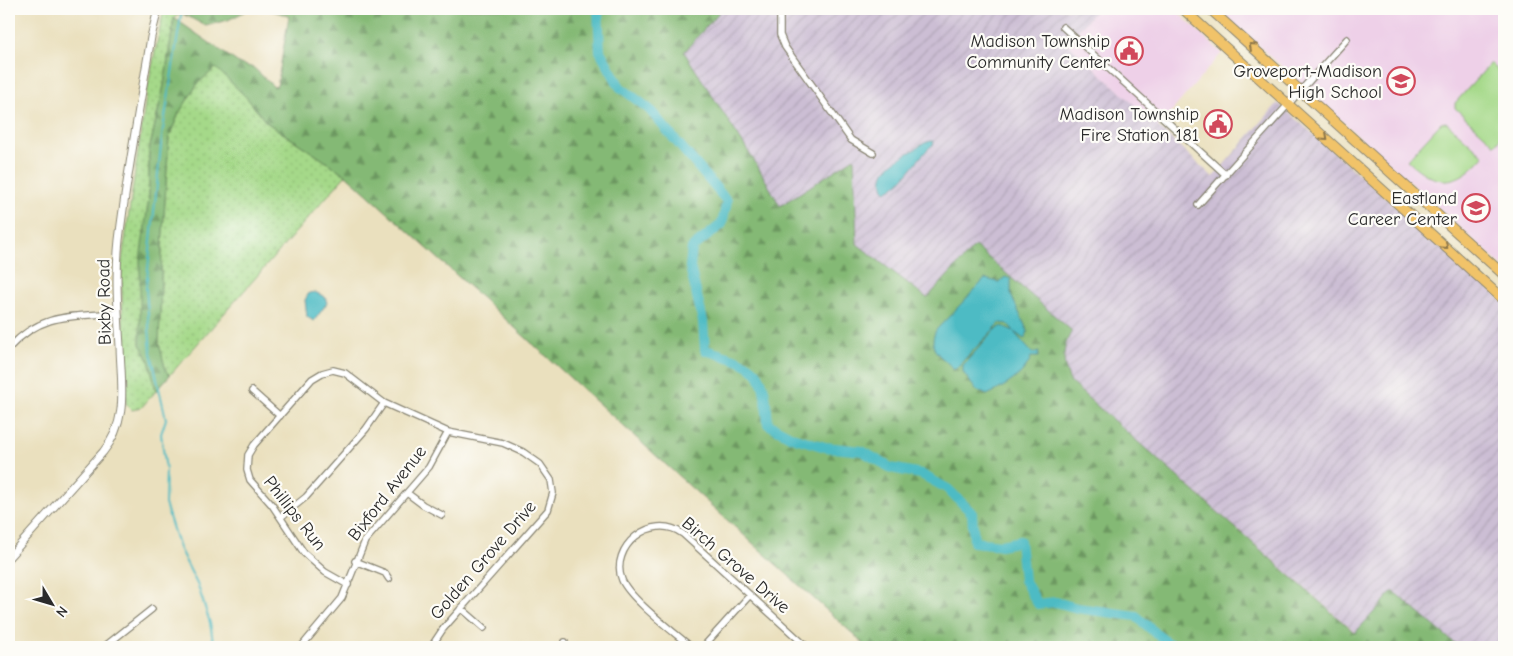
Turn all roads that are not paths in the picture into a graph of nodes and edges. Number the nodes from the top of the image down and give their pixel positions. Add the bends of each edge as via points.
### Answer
1 (158, 9) edge
2 (780, 9) edge
3 (1183, 9) edge
4 (1210, 9) edge
5 (1063, 27) dead end
6 (1347, 40) dead end
7 (1301, 91) junction
8 (1289, 104) junction
9 (873, 153) dead end
10 (1226, 175) junction
11 (1198, 205) dead end
12 (1504, 275) edge
13 (1504, 300) edge
14 (118, 313) junction
15 (9, 348) edge
16 (252, 391) dead end
17 (384, 403) junction
18 (280, 416) junction
19 (448, 432) junction
20 (407, 493) junction
21 (442, 515) dead end
22 (281, 517) junction
23 (9, 557) edge
24 (355, 561) junction
25 (389, 578) dead end
26 (348, 585) junction
27 (750, 595) junction
28 (462, 608) junction
29 (152, 609) dead end
30 (484, 628) dead end
31 (104, 647) edge
32 (301, 647) edge
33 (431, 647) edge
34 (691, 647) edge
35 (703, 647) edge
36 (808, 647) edge

1 - 14 street, Bixby Road via 119,241
2 - 9 street via 780,35 785,47 851,140
3 - 8 main road
7 -> 4 main road
5 - 10 street
6 - 7 street
7 - 8 street
7 - 12 main road
8 - 10 street
8 -> 13 main road
10 - 11 street
14 - 15 street via 46,321 22,334
14 - 23 street, Bixby Road via 122,401 117,431 103,452
16 - 18 street
17 - 18 street, Phillips Run via 342,372 327,371 317,375
17 - 19 street
17 - 22 street via 306,497
18 - 22 street, Phillips Run via 254,445 248,455 247,466 250,480
19 - 20 street, Bixford Avenue via 433,461
19 - 28 street, Golden Grove Drive via 511,446 540,464 552,486 548,510
20 - 21 street
20 - 24 street, Bixford Avenue via 365,540
22 - 26 street, Phillips Run via 311,560
24 - 25 street via 385,573
24 - 26 street, Bixford Avenue
26 - 32 street, Bixford Avenue via 334,610
27 - 34 street, Birch Grove Drive via 676,528 660,525 637,536 623,553 621,578
27 - 35 street
27 - 36 street, Birch Grove Drive
28 - 30 street
28 - 33 street, Golden Grove Drive
29 - 31 street

